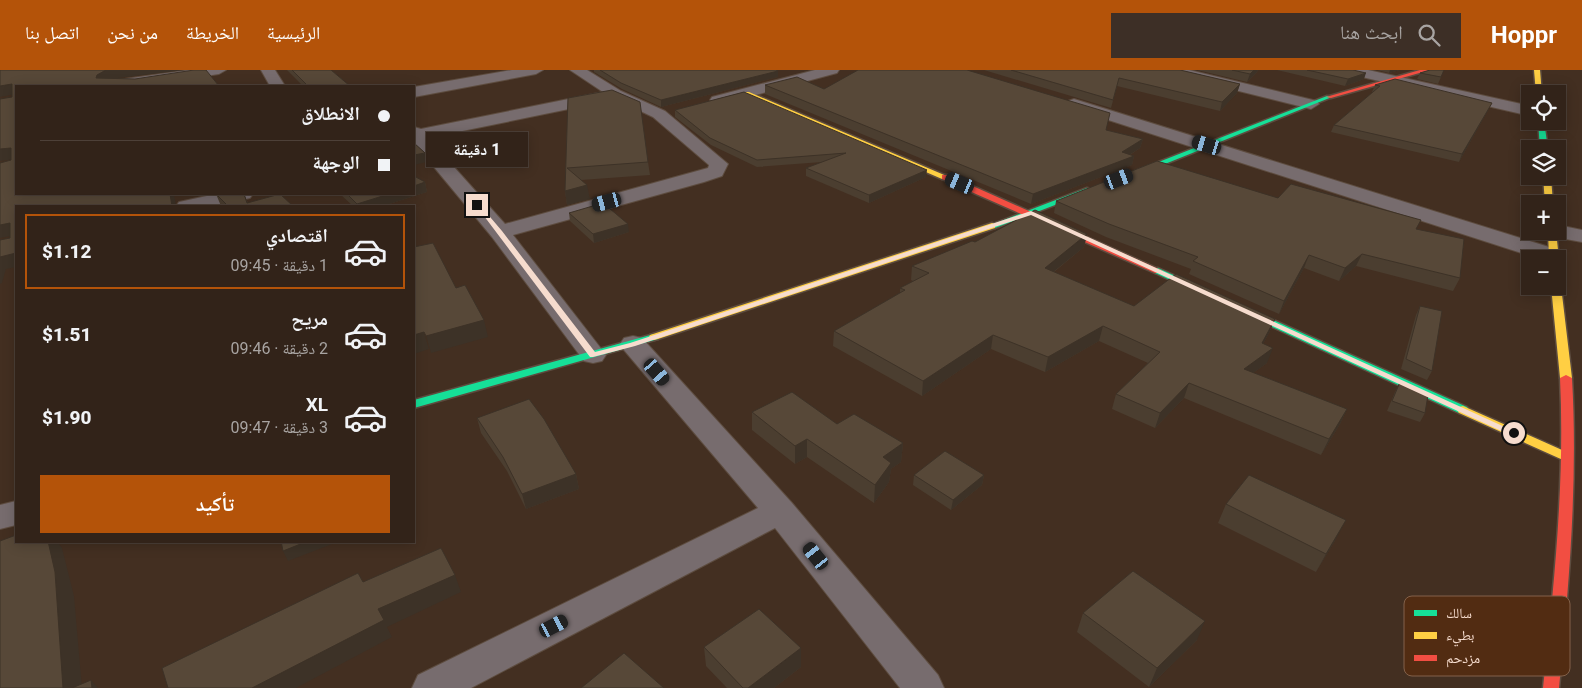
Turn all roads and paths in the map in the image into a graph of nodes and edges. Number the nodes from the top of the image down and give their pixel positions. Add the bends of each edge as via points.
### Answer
1 (218, 70) edge
2 (268, 70) edge
3 (536, 70) edge
4 (577, 70) edge
5 (832, 70) edge
6 (1171, 70) edge
7 (1349, 70) edge
8 (1427, 70) edge
9 (1537, 70) edge
10 (1390, 79) junction
11 (117, 85) edge
12 (276, 85) edge
13 (1538, 85) edge
14 (415, 92) edge
15 (747, 93) junction
16 (616, 94) junction
17 (1056, 99) edge
18 (708, 102) edge
19 (1311, 104) junction
20 (1521, 109) edge
21 (679, 110) edge
22 (659, 114) junction
23 (419, 144) edge
24 (1207, 145) junction
25 (239, 195) edge
26 (197, 205) edge
27 (1031, 213) junction
28 (500, 232) junction
29 (1566, 233) edge
30 (1582, 236) edge
31 (1532, 250) edge
32 (1557, 295) edge
33 (633, 344) junction
34 (593, 355) junction
35 (1575, 403) edge
36 (415, 404) edge
37 (1567, 458) junction
38 (780, 511) junction
39 (15, 512) edge
40 (0, 517) edge
41 (1574, 535) edge
42 (1565, 596) edge
43 (432, 688) edge
44 (924, 688) edge

1 - 11 street
2 - 12 street
3 - 14 street
4 - 16 street
5 - 15 street
6 - 19 street
7 - 10 street
8 - 10 street
9 - 13 street
10 - 19 street
10 - 20 street
15 - 18 street
15 - 27 street
16 - 22 street
16 - 23 street
17 - 24 street
19 - 24 street
21 - 22 street
22 - 28 street via 719,164 715,172
23 - 28 street
24 - 27 street
24 - 31 street
25 - 26 street
27 - 33 street
27 - 37 street
28 - 34 street
29 - 30 street
32 - 35 street
33 - 34 street
33 - 38 street
34 - 36 street
35 - 37 street
37 - 41 street
38 - 43 street
38 - 44 street
39 - 40 street
41 - 42 street

